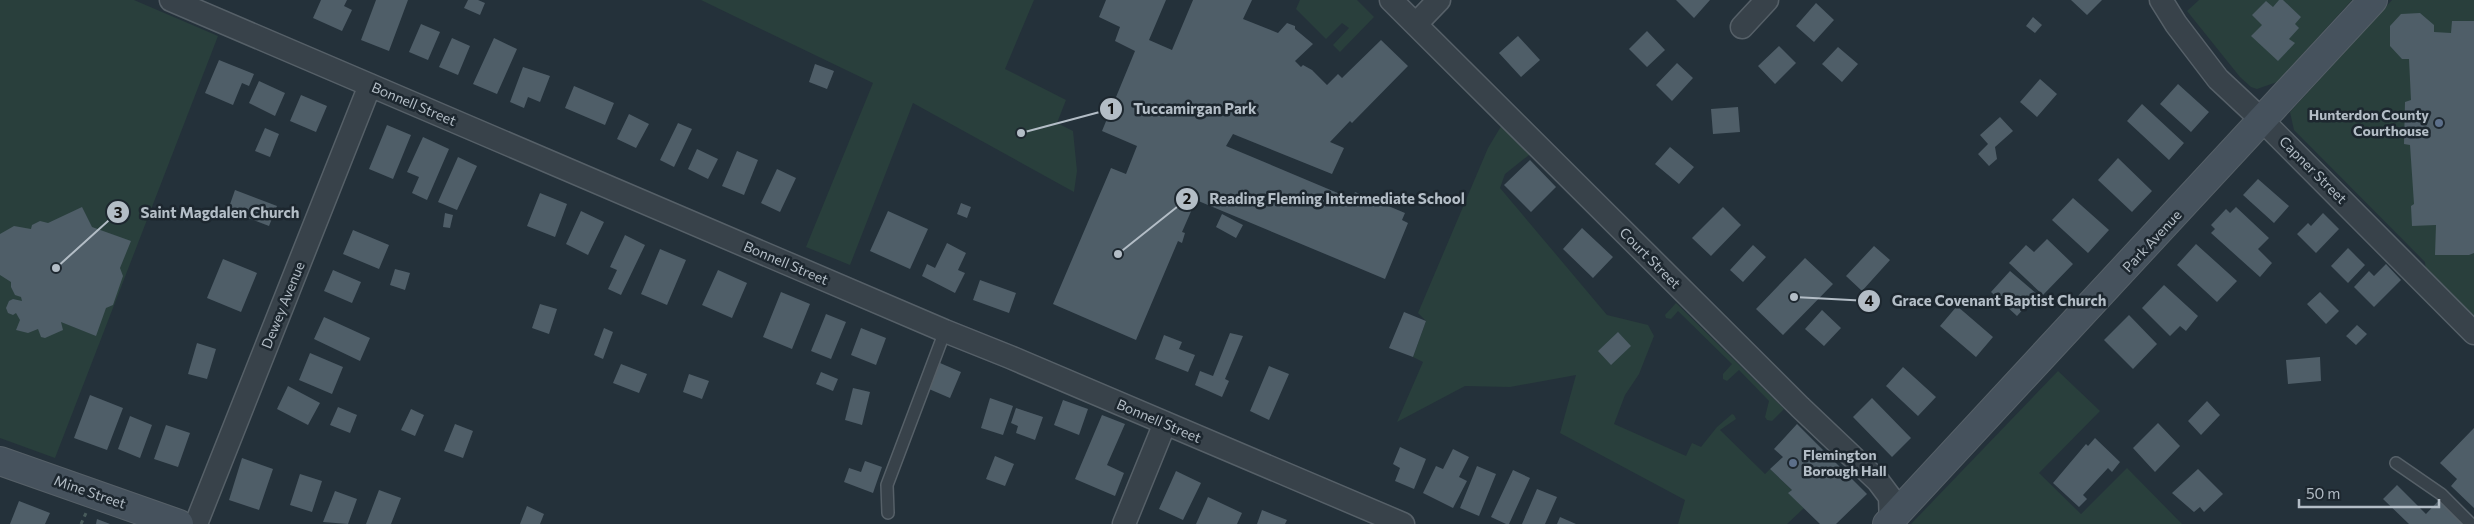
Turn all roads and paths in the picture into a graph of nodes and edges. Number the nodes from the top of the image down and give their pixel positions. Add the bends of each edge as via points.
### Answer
1 (171, 0) edge
2 (1391, 0) edge
3 (1439, 0) edge
4 (1767, 0) edge
5 (2161, 0) edge
6 (2373, 0) edge
7 (1416, 24) junction
8 (1742, 27) dead end
9 (370, 85) junction
10 (2263, 121) junction
11 (945, 331) junction
12 (2474, 333) edge
13 (1165, 423) junction
14 (0, 461) edge
15 (2396, 464) dead end
16 (888, 513) dead end
17 (1889, 523) edge
18 (179, 524) edge
19 (196, 524) edge
20 (1124, 524) edge
21 (1402, 524) edge
22 (2471, 524) edge

1 - 9 street, Bonnell Street
2 - 7 street, Court Street
3 - 7 street
4 - 8 street
5 - 10 street, Capner Street via 2218,79
6 - 10 street, Park Avenue
7 - 17 street, Court Street via 1878,482 1890,497
9 - 11 street, Bonnell Street
9 - 19 street, Dewey Avenue
10 - 12 street, Capner Street
10 - 17 street, Park Avenue
11 - 13 street, Bonnell Street
11 - 16 lane via 887,485
13 - 20 street
13 - 21 street, Bonnell Street
14 - 18 street, Mine Street
15 - 22 lane via 2441,494

